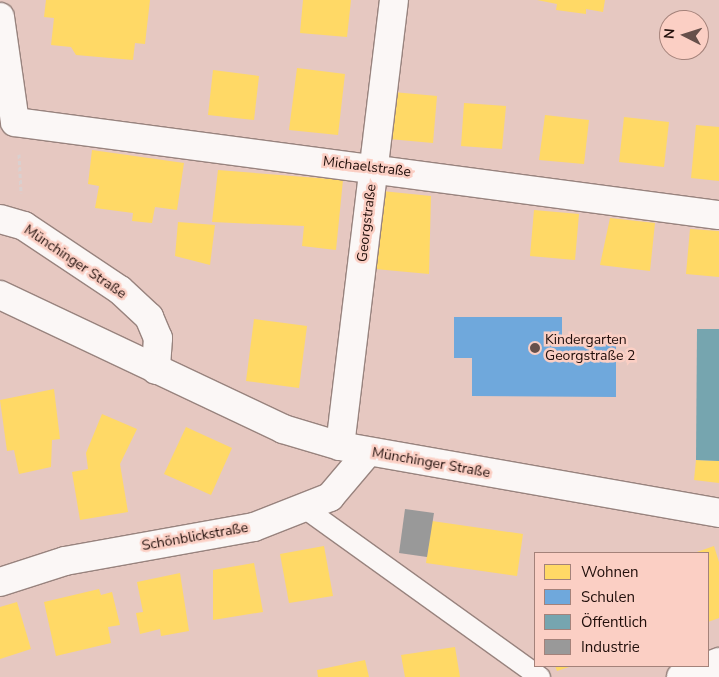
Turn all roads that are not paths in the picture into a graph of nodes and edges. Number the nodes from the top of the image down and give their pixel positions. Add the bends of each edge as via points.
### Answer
1 (394, 0) edge
2 (0, 16) edge
3 (374, 168) junction
4 (719, 215) edge
5 (12, 222) edge
6 (0, 295) edge
7 (156, 370) junction
8 (340, 446) junction
9 (368, 452) junction
10 (303, 508) junction
11 (719, 513) edge
12 (0, 582) edge
13 (706, 667) edge
14 (540, 677) edge
15 (681, 677) edge

1 - 3 street, Georgstraße
2 - 3 street, Michaelstraße via 15,122
3 - 4 street, Michaelstraße
3 - 8 street, Georgstraße
5 - 7 street, Münchinger Straße via 120,290 149,317 158,338
6 - 7 street, Münchinger Straße
7 - 8 street, Münchinger Straße via 283,429
8 - 9 street, Münchinger Straße
9 - 10 street, Schönblickstraße via 330,497
9 - 11 street, Münchinger Straße
10 - 12 street, Schönblickstraße via 254,527 65,561
10 - 14 lane
13 - 15 street

